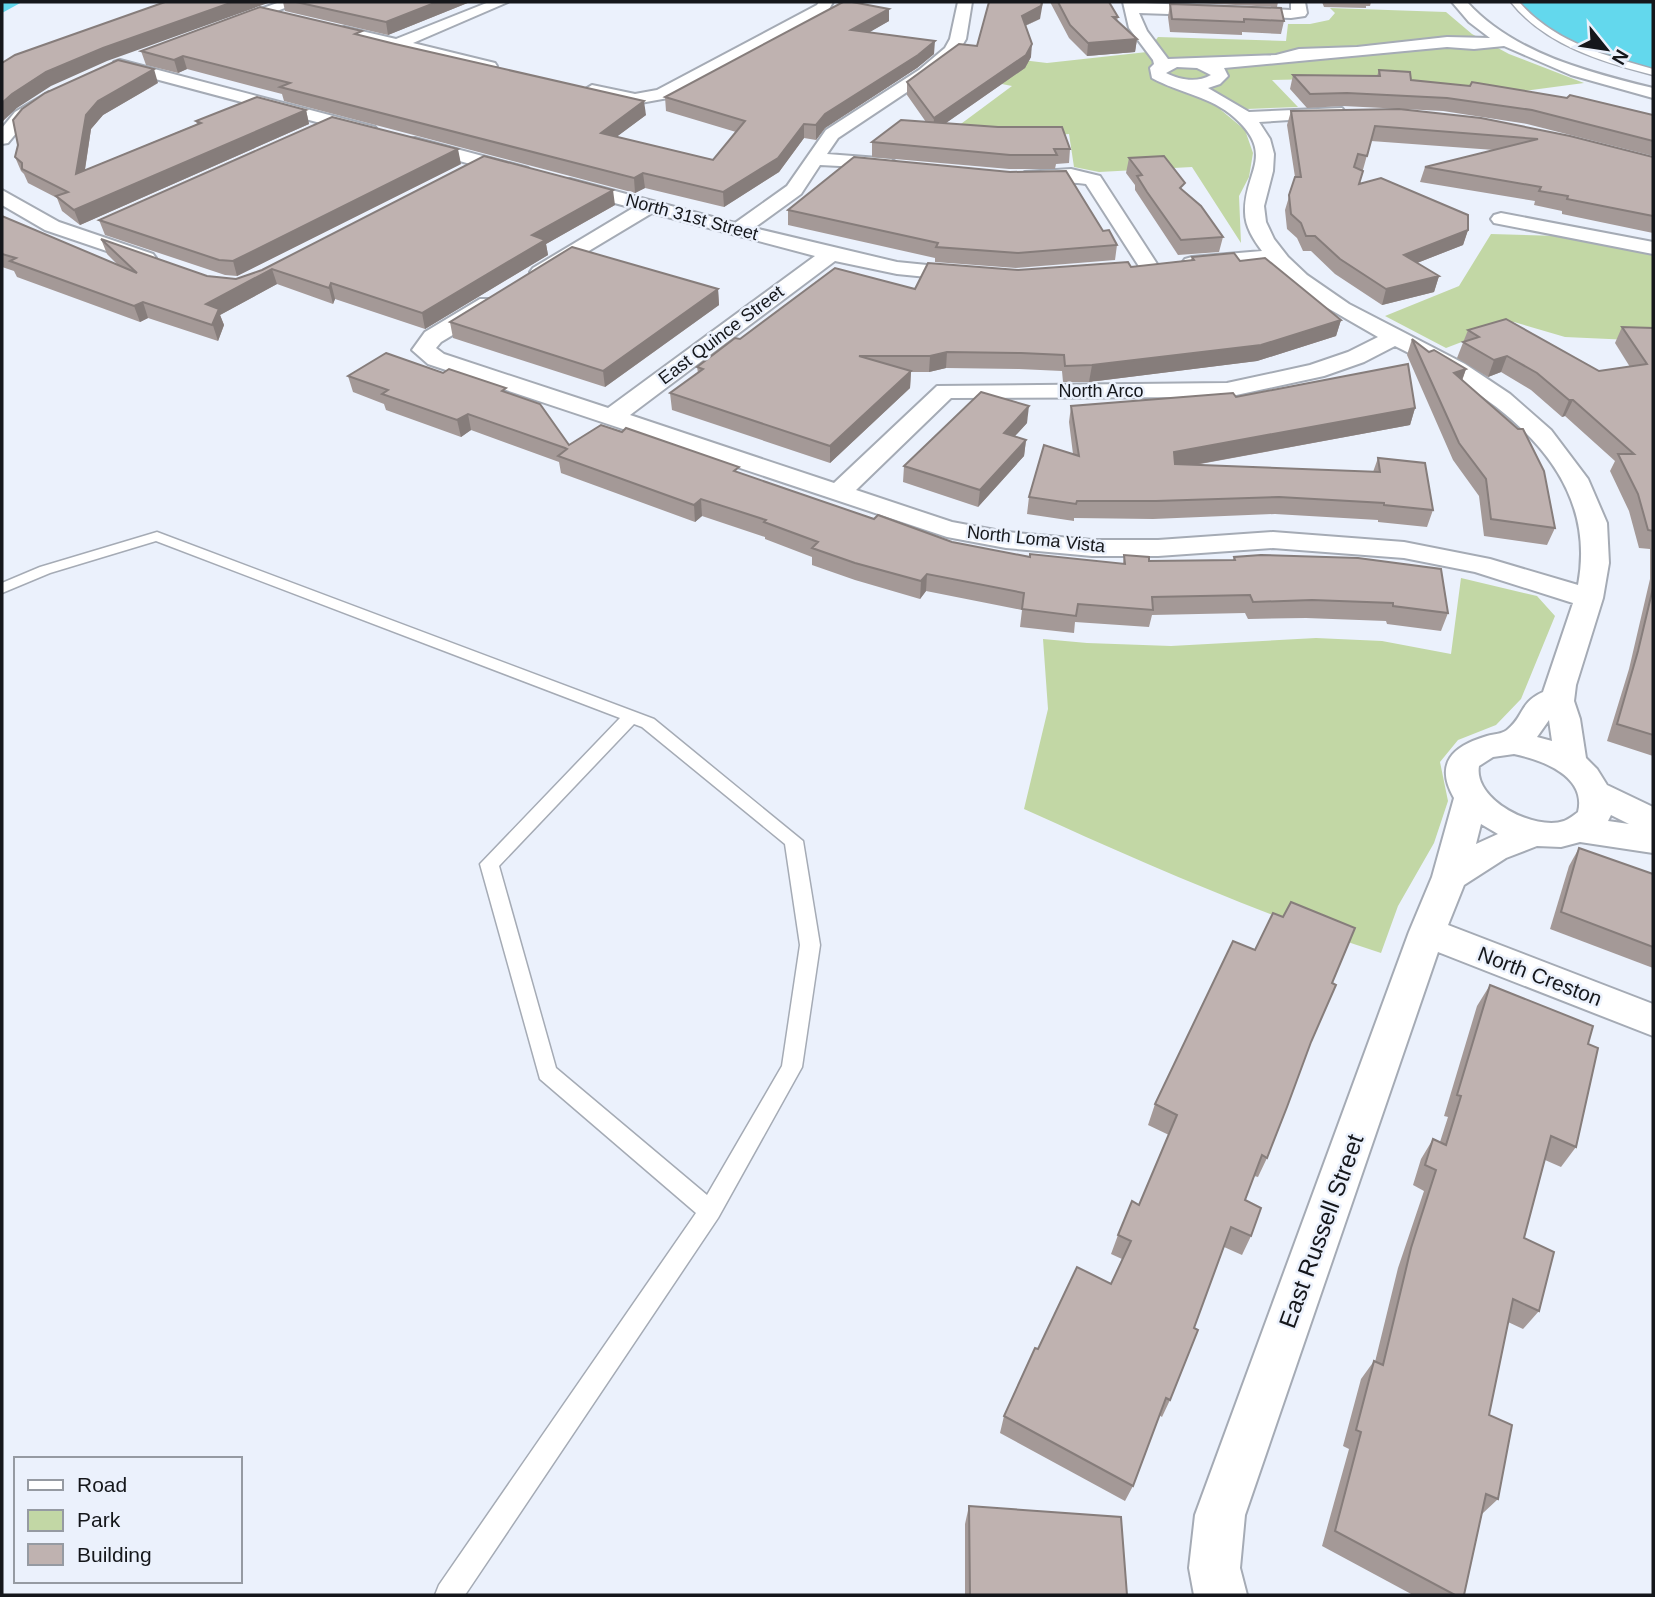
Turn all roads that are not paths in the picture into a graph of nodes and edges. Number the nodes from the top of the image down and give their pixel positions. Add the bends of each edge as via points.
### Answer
1 (293, 2) edge
2 (500, 2) edge
3 (827, 2) edge
4 (965, 2) edge
5 (1459, 2) edge
6 (1515, 2) edge
7 (1131, 5) edge
8 (1299, 8) edge
9 (263, 13) junction
10 (290, 19) edge
11 (330, 29) edge
12 (213, 31) edge
13 (1508, 41) junction
14 (398, 44) junction
15 (1474, 44) junction
16 (1154, 47) junction
17 (1321, 52) junction
18 (142, 57) edge
19 (1199, 63) junction
20 (1162, 65) junction
21 (1342, 65) junction
22 (505, 69) edge
23 (1653, 72) edge
24 (572, 85) edge
25 (1219, 86) junction
26 (65, 89) edge
27 (1653, 93) edge
28 (1350, 113) edge
29 (1244, 118) junction
30 (333, 122) junction
31 (307, 133) edge
32 (2, 139) edge
33 (815, 159) junction
34 (484, 162) junction
35 (914, 168) edge
36 (460, 174) edge
37 (1009, 178) edge
38 (2, 196) edge
39 (649, 206) junction
40 (1501, 219) dead end
41 (104, 224) edge
42 (739, 229) junction
43 (79, 236) junction
44 (1653, 248) edge
45 (831, 254) junction
46 (1277, 256) junction
47 (170, 267) edge
48 (1149, 267) junction
49 (1124, 269) edge
50 (992, 276) edge
51 (524, 282) edge
52 (501, 296) edge
53 (1395, 337) junction
54 (611, 417) junction
55 (839, 492) junction
56 (2, 588) edge
57 (1589, 598) junction
58 (1557, 698) junction
59 (631, 717) junction
60 (1514, 743) junction
61 (1571, 765) junction
62 (1595, 793) junction
63 (1471, 797) junction
64 (1653, 821) edge
65 (1579, 829) junction
66 (1534, 833) junction
67 (1653, 840) edge
68 (1450, 877) junction
69 (1427, 932) junction
70 (1653, 1020) edge
71 (710, 1211) junction
72 (1219, 1593) edge
73 (449, 1595) edge

1 - 9 street
2 - 14 street
3 - 24 street via 662,94 645,99
4 - 33 street via 951,51 832,134
5 - 13 street via 1486,28
6 - 23 lane via 1531,19 1566,40
7 - 8 street
7 - 16 street via 1134,22
9 - 10 street
9 - 12 street
11 - 14 street
13 - 15 street
13 - 27 street via 1577,71
14 - 22 street
15 - 17 street
15 - 21 street via 1459,50
16 - 19 street
16 - 20 street
17 - 19 street via 1265,61
17 - 21 street
18 - 30 street, North 31st Street via 114,68
19 - 20 street
19 - 25 street via 1217,70
20 - 25 street via 1158,75 1181,83
21 - 25 street via 1255,70
25 - 29 street
26 - 32 street via 21,116
28 - 29 street
29 - 46 street via 1263,144 1265,169 1254,209 1264,239
30 - 31 street
30 - 34 street, North 31st Street
33 - 35 street
33 - 42 street via 794,190
34 - 36 street
34 - 39 street, North 31st Street
37 - 48 street via 1085,176 1093,180
38 - 43 street via 42,222
39 - 42 street, North 31st Street
39 - 51 street
40 - 44 street
41 - 43 street
42 - 45 street, North 31st Street
43 - 47 street
45 - 50 street, North 31st Street via 897,268
45 - 54 street, East Quince Street
46 - 48 street
46 - 53 street via 1317,293
48 - 49 street
52 - 54 street, North Loma Vista via 433,337 423,350 436,359
53 - 55 street, North Arco via 1316,371 1227,390 946,391
53 - 57 street via 1494,394 1524,418 1560,458 1588,505 1595,539
54 - 55 street, North Loma Vista
55 - 57 street, North Loma Vista via 947,528 1006,540 1158,548 1273,540 1404,550 1480,565
56 - 59 lane via 45,570 157,537
57 - 58 street
58 - 60 street via 1540,706
58 - 61 street
59 - 71 lane via 648,723 794,841 810,945 792,1067
59 - 71 lane via 489,864 547,1073
60 - 61 street
60 - 63 street via 1480,748 1469,756 1462,766 1462,779
61 - 62 street
62 - 64 street
62 - 65 street via 1597,808
63 - 66 street via 1497,819
63 - 68 street, East Russell Street
65 - 66 street
65 - 67 street
66 - 68 street via 1494,849
68 - 69 street, East Russell Street
69 - 70 street, North Creston
69 - 72 street, East Russell Street via 1220,1515 1214,1552
71 - 73 lane

